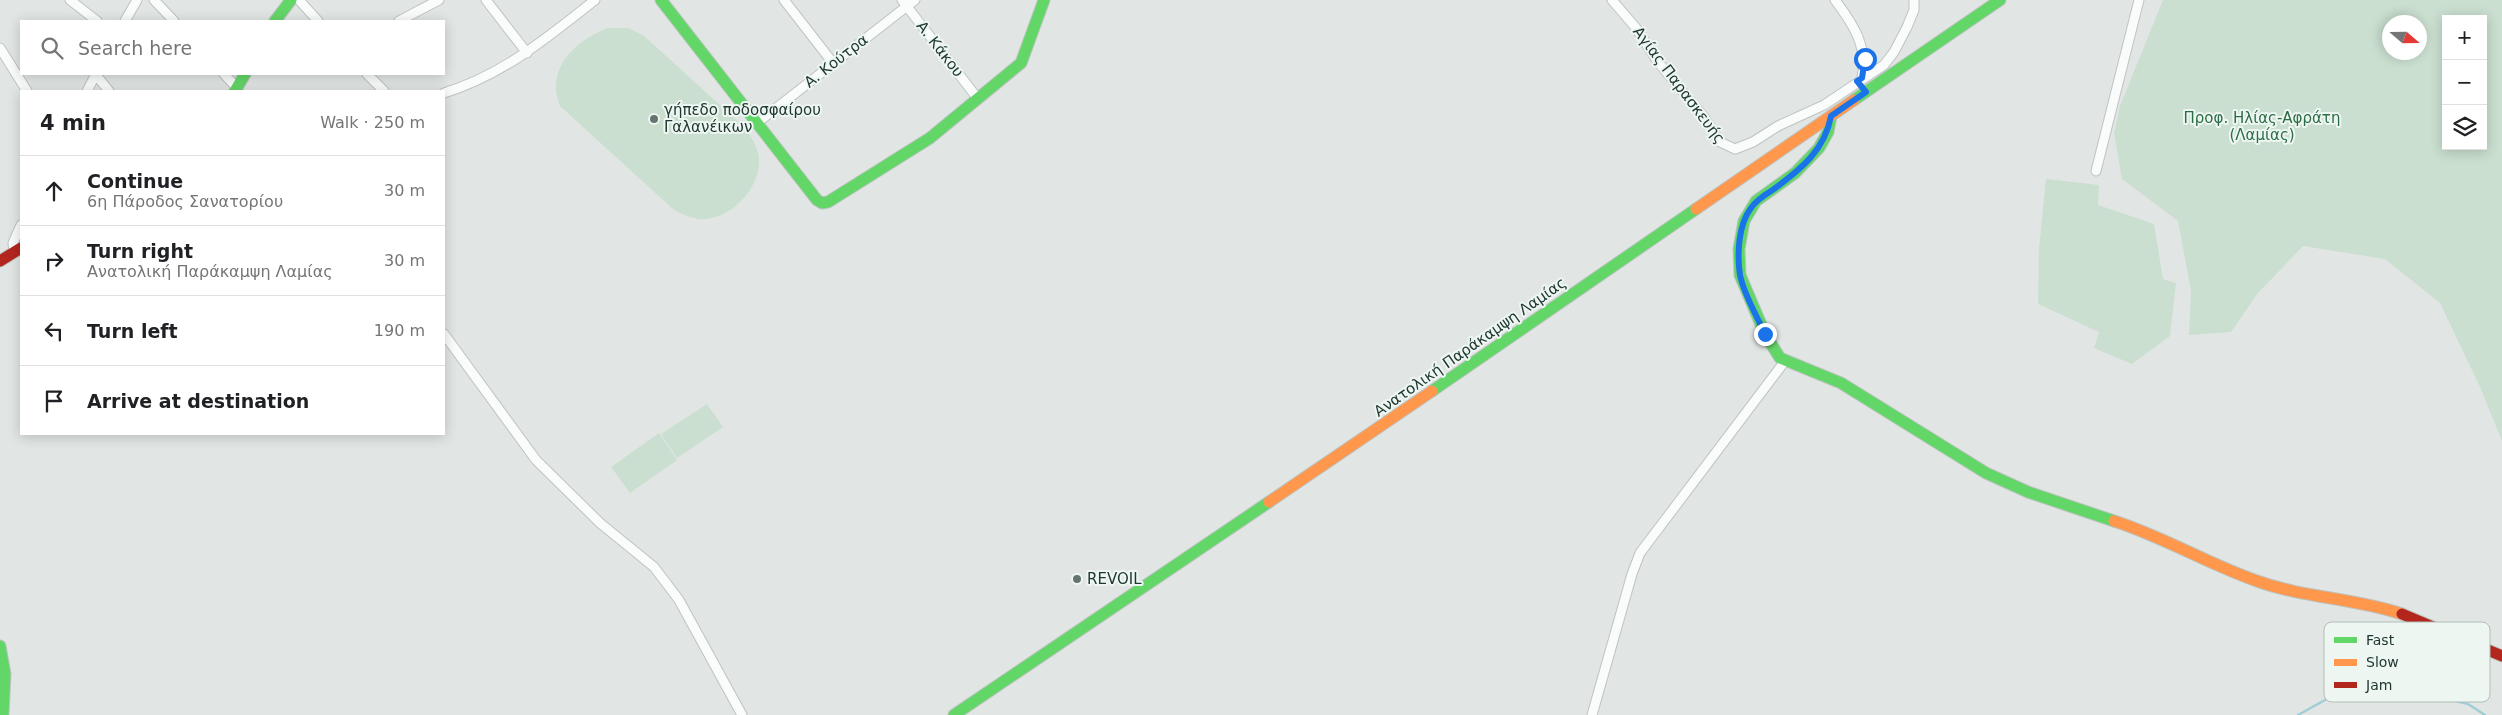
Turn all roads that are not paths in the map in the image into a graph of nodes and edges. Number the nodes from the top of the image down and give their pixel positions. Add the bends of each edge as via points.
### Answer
1 (70, 0) edge
2 (137, 0) edge
3 (154, 0) edge
4 (291, 0) edge
5 (299, 0) edge
6 (440, 0) edge
7 (486, 0) edge
8 (595, 0) edge
9 (661, 0) edge
10 (784, 0) edge
11 (915, 0) edge
12 (1044, 0) edge
13 (1612, 0) edge
14 (1835, 0) edge
15 (1914, 0) edge
16 (2000, 0) edge
17 (2139, 0) edge
18 (905, 3) edge
19 (96, 20) edge
20 (126, 20) edge
21 (173, 20) edge
22 (276, 20) edge
23 (317, 20) edge
24 (401, 20) edge
25 (0, 48) edge
26 (527, 53) junction
27 (833, 63) junction
28 (95, 75) edge
29 (97, 75) edge
30 (225, 75) edge
31 (244, 75) edge
32 (368, 75) edge
33 (1859, 80) junction
34 (26, 90) edge
35 (88, 90) edge
36 (108, 90) edge
37 (236, 90) edge
38 (383, 90) edge
39 (445, 92) edge
40 (1866, 92) junction
41 (978, 99) junction
42 (1831, 116) junction
43 (757, 123) junction
44 (2096, 171) dead end
45 (20, 227) edge
46 (18, 250) edge
47 (0, 261) edge
48 (445, 335) edge
49 (1785, 361) junction
50 (2424, 622) edge
51 (0, 646) edge
52 (2490, 651) edge
53 (2502, 656) edge
54 (3, 715) edge
55 (742, 715) edge
56 (954, 715) edge
57 (1592, 715) edge

1 - 19 street
2 - 20 street
3 - 21 street
4 - 22 street
5 - 23 street
6 - 24 street
7 - 26 street
8 - 26 street
9 - 43 street
10 - 27 street
11 - 18 street, Α. Κούτρα
12 - 41 street via 1025,57
13 - 33 street, Αγίας Παρασκευής via 1717,138 1730,148 1753,142 1778,126 1813,111
14 - 33 street via 1863,49 1865,64
15 - 33 street via 1914,10 1892,56 1879,69
16 - 40 street, Ανατολική Παράκαμψη Λαμίας
17 - 44 street
18 - 27 street, Α. Κούτρα
18 - 41 street, Α. Κάκου
25 - 34 street
26 - 39 street via 499,69
27 - 43 street, Α. Κούτρα
28 - 35 street
29 - 36 street
30 - 37 street
31 - 37 street
32 - 38 street
33 - 40 street
40 - 42 street, Ανατολική Παράκαμψη Λαμίας
41 - 43 street via 915,149 822,203
42 - 49 street via 1828,132 1819,148 1795,173 1751,207 1742,229 1739,265 1742,282 1773,350
42 - 56 street, Ανατολική Παράκαμψη Λαμίας
45 - 46 street via 12,243
46 - 47 street
48 - 55 street via 536,460 600,523 654,567 678,600
49 - 50 street via 1841,383 1986,473 2028,492 2132,526 2256,581 2379,606
49 - 57 street via 1640,553
51 - 54 street via 5,674
52 - 53 street

